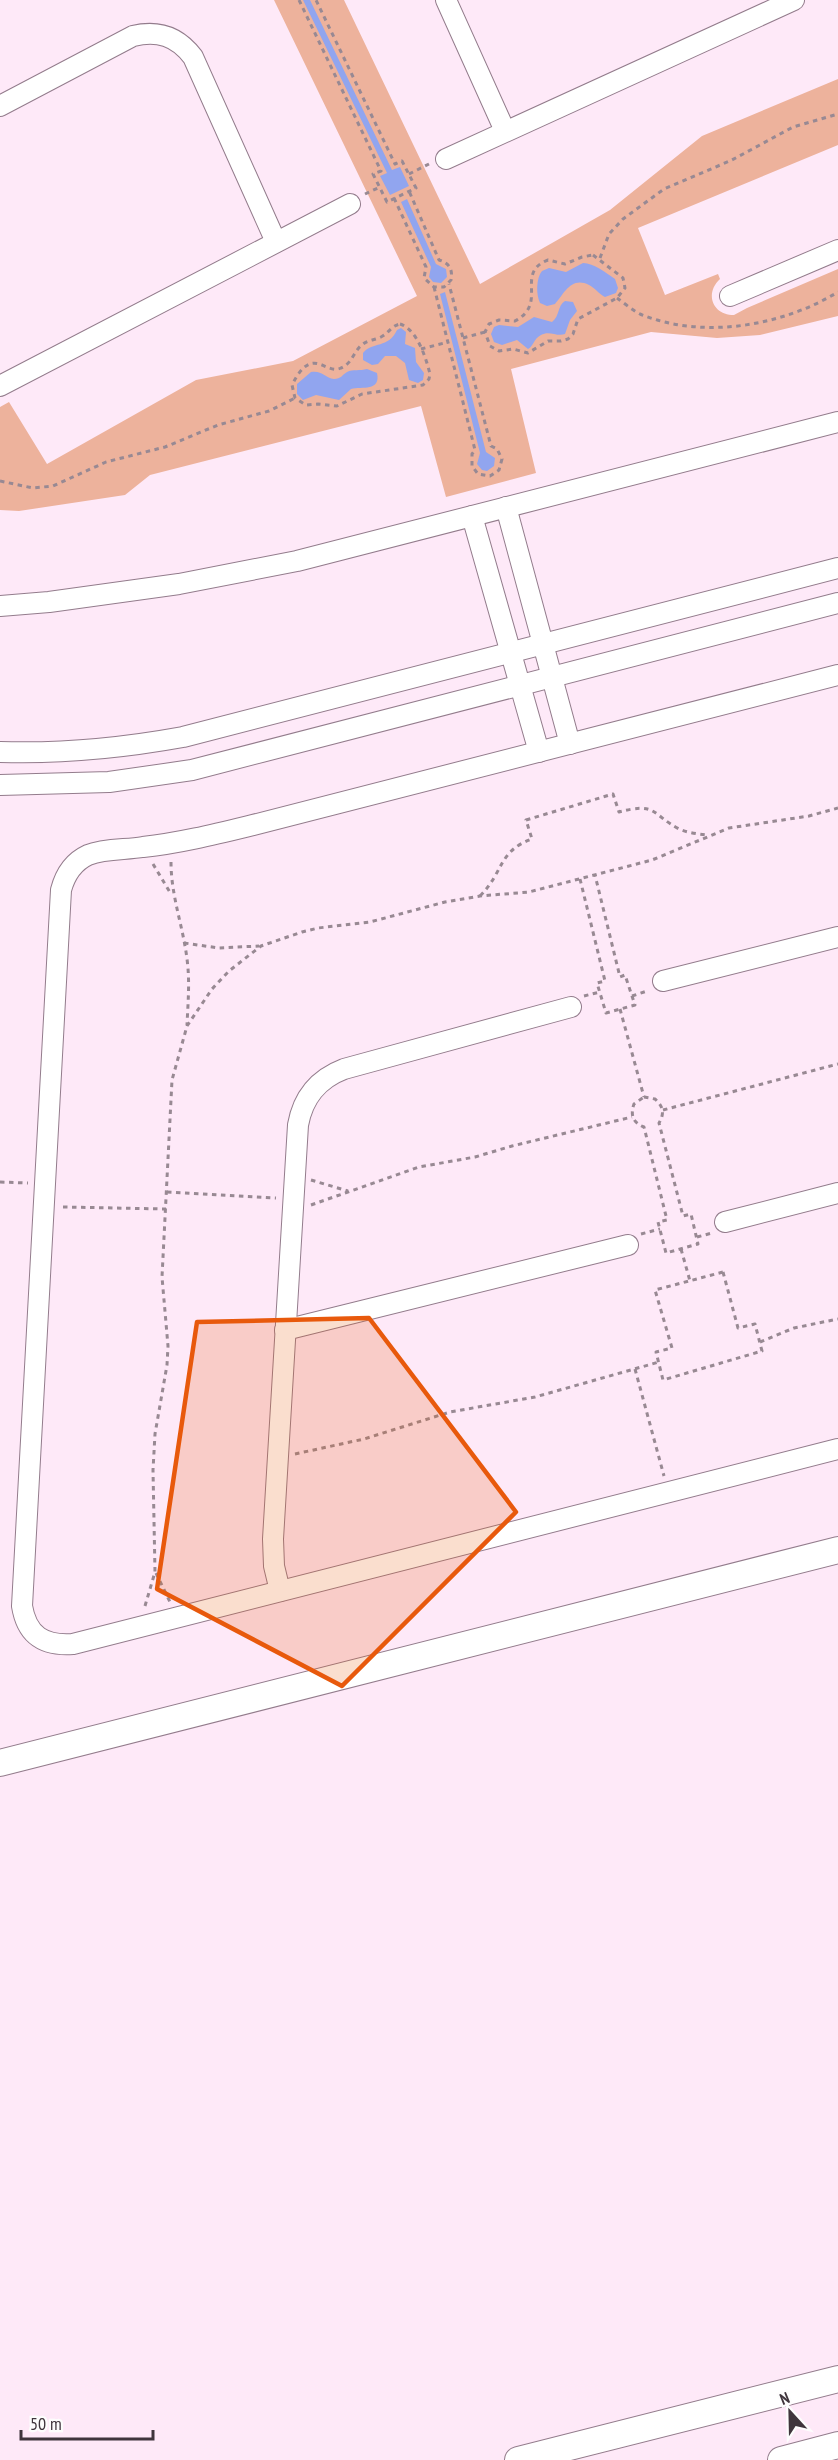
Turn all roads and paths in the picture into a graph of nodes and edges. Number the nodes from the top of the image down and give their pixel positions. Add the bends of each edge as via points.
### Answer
1 (299, 0) edge
2 (316, 0) edge
3 (446, 0) edge
4 (794, 0) edge
5 (0, 106) edge
6 (838, 114) edge
7 (505, 131) junction
8 (446, 159) dead end
9 (409, 191) junction
10 (394, 198) junction
11 (350, 204) dead end
12 (276, 242) junction
13 (838, 250) edge
14 (600, 258) junction
15 (448, 284) junction
16 (434, 287) junction
17 (838, 292) edge
18 (730, 296) dead end
19 (617, 298) junction
20 (485, 332) junction
21 (463, 338) junction
22 (448, 342) junction
23 (421, 349) junction
24 (0, 386) edge
25 (295, 398) junction
26 (838, 422) edge
27 (0, 481) edge
28 (506, 507) junction
29 (472, 516) junction
30 (838, 568) edge
31 (838, 603) edge
32 (0, 606) edge
33 (543, 645) junction
34 (511, 653) junction
35 (838, 675) edge
36 (552, 677) junction
37 (520, 685) junction
38 (570, 744) junction
39 (0, 752) edge
40 (539, 752) junction
41 (0, 785) edge
42 (838, 808) edge
43 (709, 835) junction
44 (171, 843) junction
45 (143, 848) junction
46 (595, 875) junction
47 (580, 879) junction
48 (172, 896) junction
49 (480, 896) junction
50 (838, 937) edge
51 (184, 944) junction
52 (261, 946) junction
53 (663, 981) dead end
54 (570, 1007) dead end
55 (620, 1009) junction
56 (186, 1026) junction
57 (838, 1064) edge
58 (644, 1097) junction
59 (663, 1111) junction
60 (632, 1117) junction
61 (295, 1175) junction
62 (0, 1182) edge
63 (45, 1184) junction
64 (167, 1192) junction
65 (350, 1192) junction
66 (838, 1193) edge
67 (293, 1205) junction
68 (44, 1206) junction
69 (166, 1209) junction
70 (724, 1222) dead end
71 (628, 1245) dead end
72 (681, 1248) junction
73 (690, 1281) junction
74 (838, 1319) edge
75 (285, 1330) junction
76 (760, 1342) junction
77 (659, 1362) junction
78 (635, 1369) junction
79 (838, 1449) edge
80 (278, 1458) junction
81 (669, 1492) junction
82 (838, 1550) edge
83 (155, 1572) junction
84 (280, 1591) junction
85 (178, 1617) junction
86 (137, 1627) junction
87 (0, 1763) edge
88 (838, 2379) edge
89 (838, 2445) edge
90 (518, 2460) edge
91 (781, 2460) edge

1 - 10 path via 381,171 373,174 387,202
2 - 9 path via 395,164 402,160 406,167 416,188
3 - 7 street
4 - 7 street
5 - 12 street via 132,36 154,33 173,38 193,57
6 - 14 path via 793,127 732,160 664,189 609,234
7 - 8 street
9 - 10 path
9 - 15 path via 439,260 451,269
10 - 16 path via 426,267 424,279
11 - 12 street
12 - 24 street
13 - 18 street
14 - 19 path via 623,278 625,288
14 - 20 path via 588,255 565,264 552,260 541,263 532,276 529,310 515,321 492,322
15 - 16 path
15 - 21 path
16 - 22 path
17 - 19 path via 779,318 722,327 666,322 638,313
19 - 20 path via 578,319 568,339 548,340 532,352 495,350
20 - 21 path
21 - 22 path via 491,446 502,459 499,470 490,476 478,474 471,465 475,450
22 - 23 path
23 - 25 path via 430,374 423,386 362,394 337,406 306,405
23 - 25 path via 413,332 396,325 364,343 341,369 316,363 306,366 292,385
25 - 27 path via 165,447 106,462 53,486 33,488
26 - 28 street
28 - 29 street
28 - 33 street
29 - 32 street via 238,574 114,594
29 - 34 street
30 - 33 street
31 - 36 street
33 - 34 street
33 - 36 street
34 - 37 street
34 - 39 street via 183,738 100,749
35 - 38 street
36 - 37 street
36 - 38 street
37 - 40 street
37 - 41 street via 192,770 109,782
38 - 40 street
40 - 44 street
42 - 43 path
43 - 46 path via 652,860
43 - 49 path via 678,828 651,810 636,807 619,812 613,794 526,820 532,839 507,854 496,878
44 - 45 street
44 - 48 path
45 - 48 path
45 - 63 street via 89,855 74,864 64,881
46 - 47 path
46 - 55 path via 620,977 625,975 634,1005
47 - 49 path via 529,892
47 - 55 path via 605,981 597,983 606,1013
48 - 51 path
49 - 52 path via 370,922 318,928
50 - 53 street
51 - 52 path via 219,948
51 - 56 path via 190,988
52 - 56 path via 212,989
54 - 61 street via 333,1073 315,1086 303,1104
55 - 58 path
56 - 64 path via 172,1080
57 - 59 path
58 - 59 path via 655,1099
58 - 60 path via 634,1104
59 - 72 path via 659,1123 683,1216 691,1214 698,1244
60 - 65 path via 475,1157 419,1167
60 - 72 path via 644,1127 653,1162 667,1220 658,1222 666,1253
61 - 65 path
61 - 67 street
62 - 63 path
63 - 68 street
64 - 67 path
64 - 69 path
65 - 67 path
66 - 70 street
67 - 75 street
68 - 69 path
68 - 86 street via 22,1606 33,1632 51,1644 73,1644
69 - 83 path via 162,1278 168,1346 164,1394 155,1434
71 - 75 street
72 - 73 path
73 - 76 path via 723,1272 738,1328 755,1324
73 - 77 path via 655,1290 672,1348 656,1352
74 - 76 path via 794,1328
75 - 80 street
76 - 77 path via 762,1351 663,1380
77 - 78 path
78 - 80 path via 535,1397 450,1412 364,1439
78 - 81 path
79 - 81 street
80 - 84 street via 273,1539
81 - 84 street
82 - 87 main road
83 - 85 path
83 - 86 path
84 - 85 street
85 - 86 street
88 - 90 main road
89 - 91 main road

